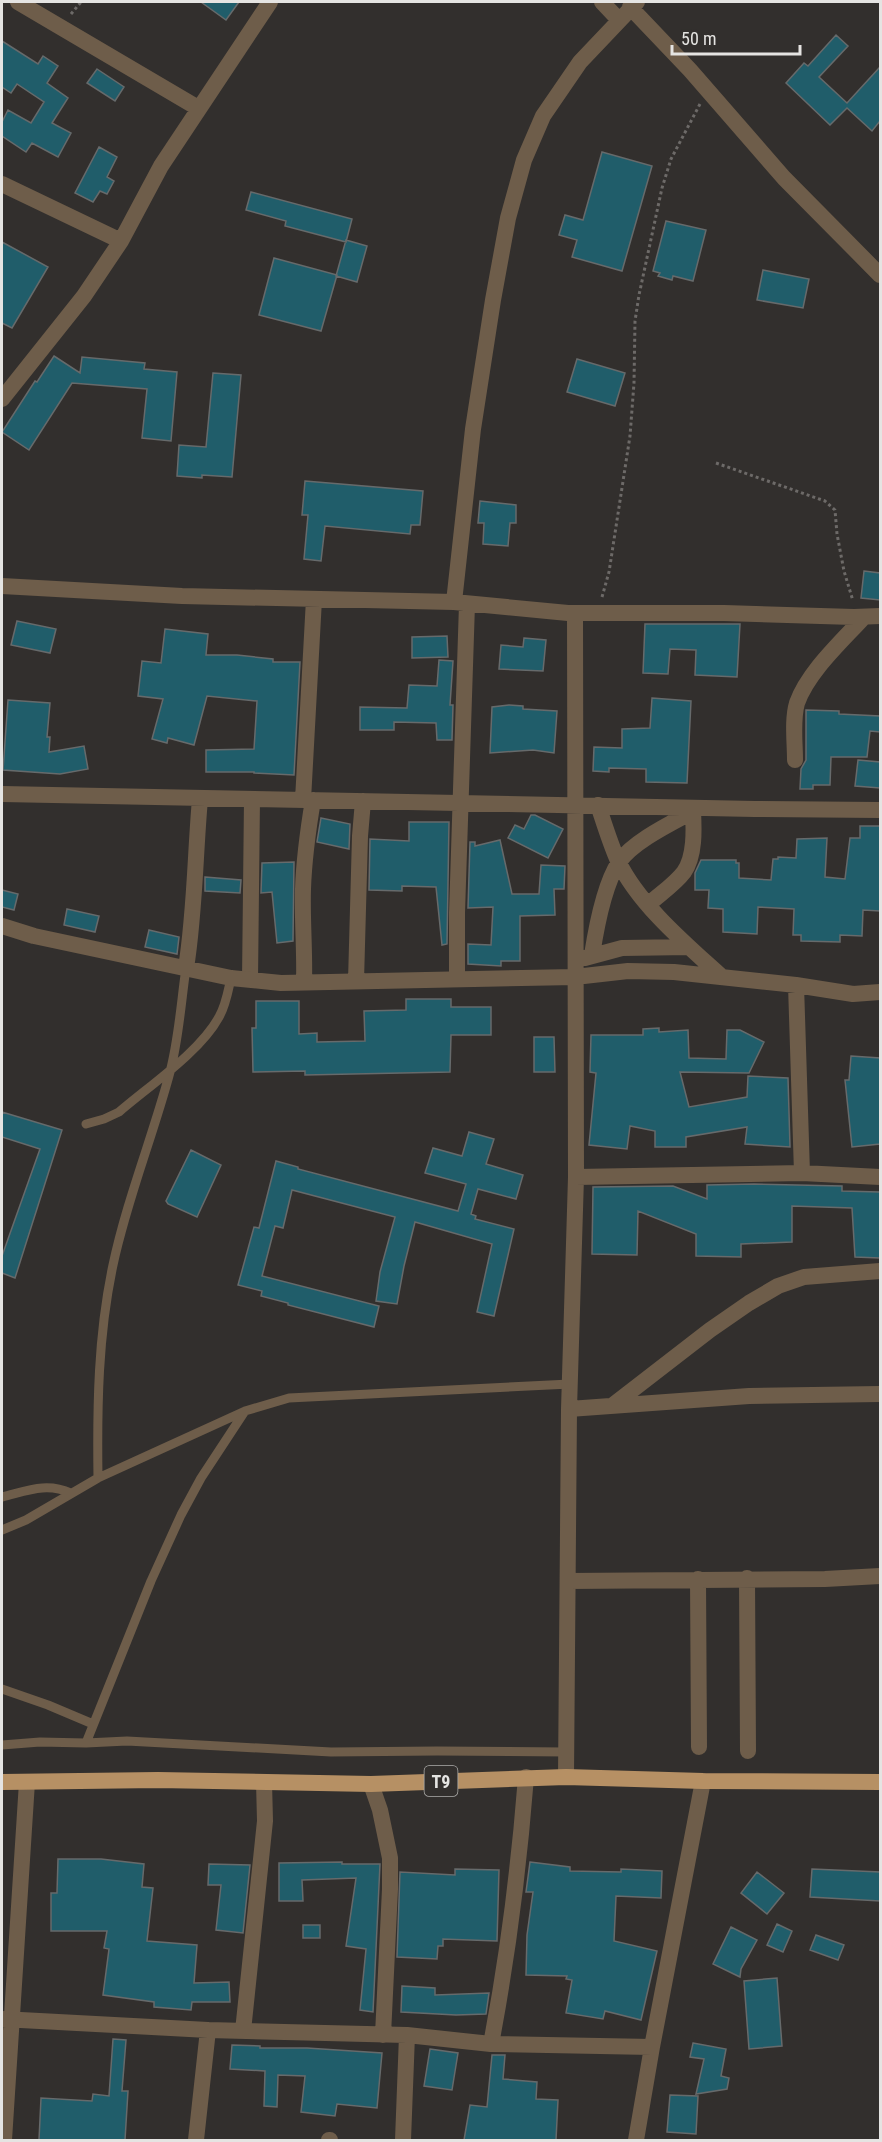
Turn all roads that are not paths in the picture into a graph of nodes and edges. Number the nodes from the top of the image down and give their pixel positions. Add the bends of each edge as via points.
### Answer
1 (18, 2) edge
2 (270, 2) edge
3 (602, 2) edge
4 (628, 9) edge
5 (198, 108) junction
6 (2, 184) edge
7 (121, 241) junction
8 (880, 275) edge
9 (2, 399) edge
10 (2, 586) edge
11 (314, 599) junction
12 (461, 603) junction
13 (575, 613) junction
14 (880, 616) edge
15 (859, 617) junction
16 (795, 760) dead end
17 (2, 794) edge
18 (200, 799) junction
19 (252, 799) junction
20 (308, 800) junction
21 (363, 801) junction
22 (461, 802) junction
23 (575, 804) junction
24 (598, 805) junction
25 (697, 809) junction
26 (880, 810) edge
27 (619, 862) junction
28 (649, 904) junction
29 (2, 926) edge
30 (689, 947) junction
31 (592, 955) junction
32 (186, 968) junction
33 (576, 969) junction
34 (722, 977) junction
35 (231, 978) junction
36 (457, 979) junction
37 (250, 980) junction
38 (356, 981) junction
39 (304, 982) junction
40 (796, 985) junction
41 (880, 992) edge
42 (170, 1069) junction
43 (86, 1124) dead end
44 (802, 1173) junction
45 (576, 1177) junction
46 (880, 1177) edge
47 (880, 1271) edge
48 (570, 1384) junction
49 (880, 1395) edge
50 (613, 1406) junction
51 (568, 1409) junction
52 (245, 1411) junction
53 (98, 1478) junction
54 (71, 1493) junction
55 (2, 1497) edge
56 (2, 1530) edge
57 (880, 1576) edge
58 (747, 1578) junction
59 (698, 1579) junction
60 (568, 1581) junction
61 (2, 1689) edge
62 (93, 1724) junction
63 (86, 1743) junction
64 (2, 1745) edge
65 (699, 1747) dead end
66 (748, 1751) dead end
67 (567, 1752) junction
68 (526, 1777) junction
69 (566, 1777) junction
70 (704, 1781) junction
71 (2, 1782) edge
72 (27, 1782) junction
73 (264, 1782) junction
74 (880, 1782) edge
75 (371, 1784) junction
76 (7, 2019) edge
77 (208, 2030) junction
78 (243, 2031) junction
79 (383, 2035) junction
80 (407, 2035) junction
81 (491, 2044) junction
82 (652, 2047) junction
83 (4, 2140) edge
84 (196, 2140) edge
85 (403, 2140) edge
86 (636, 2140) edge

1 - 5 street
2 - 5 street
3 - 4 street
4 - 8 street
4 - 12 street via 580,62 543,116 508,218 472,429
5 - 7 street via 161,165
6 - 7 street
7 - 9 street via 84,296
10 - 11 street
11 - 12 street
11 - 20 street
12 - 13 street
12 - 22 street
13 - 15 street
13 - 23 street
14 - 15 street
15 - 16 street via 831,650 797,704
17 - 18 street
18 - 19 street
18 - 32 street via 192,932
19 - 20 street
19 - 37 street
20 - 21 street
20 - 39 street
21 - 22 street
21 - 38 street
22 - 23 street
22 - 36 street
23 - 24 street
23 - 33 street
24 - 25 street
24 - 27 street
25 - 26 street
25 - 27 street via 633,848
25 - 28 street via 684,872
27 - 28 street
27 - 31 street via 597,922
28 - 30 street
29 - 32 street
30 - 31 street via 622,948
30 - 34 street
31 - 33 street
32 - 35 street
32 - 42 lane
33 - 34 street
33 - 36 street
33 - 45 street
34 - 40 street
35 - 37 street
35 - 42 lane via 219,1018 200,1043
36 - 38 street
37 - 39 street
38 - 39 street
40 - 41 street via 853,994
40 - 44 street
42 - 43 lane via 119,1112
42 - 53 lane via 124,1218 103,1323
44 - 45 street
44 - 46 street
45 - 48 street
47 - 50 street via 804,1276 778,1286 710,1330
48 - 51 street
48 - 52 lane via 289,1398
49 - 50 street via 749,1396
50 - 51 street
51 - 60 street
52 - 53 lane
52 - 62 lane via 181,1515
53 - 54 lane
54 - 55 lane via 46,1487
54 - 56 lane
57 - 58 street
58 - 59 street
58 - 66 street
59 - 60 street
59 - 65 street
60 - 67 street
61 - 62 lane
62 - 63 lane
63 - 64 lane
63 - 67 lane via 153,1742 331,1752
67 - 69 street
68 - 69 highway, T9
68 - 75 highway, T9
68 - 81 street via 514,1904
69 - 70 highway, T9
70 - 74 highway, T9
70 - 82 street
71 - 72 highway, T9
72 - 73 highway, T9
72 - 76 street
73 - 75 highway, T9
73 - 78 street via 265,1821
75 - 79 street via 390,1858
76 - 77 street
76 - 83 street
77 - 78 street
77 - 84 street
78 - 79 street
79 - 80 street
80 - 81 street
80 - 85 street
81 - 82 street
82 - 86 street

